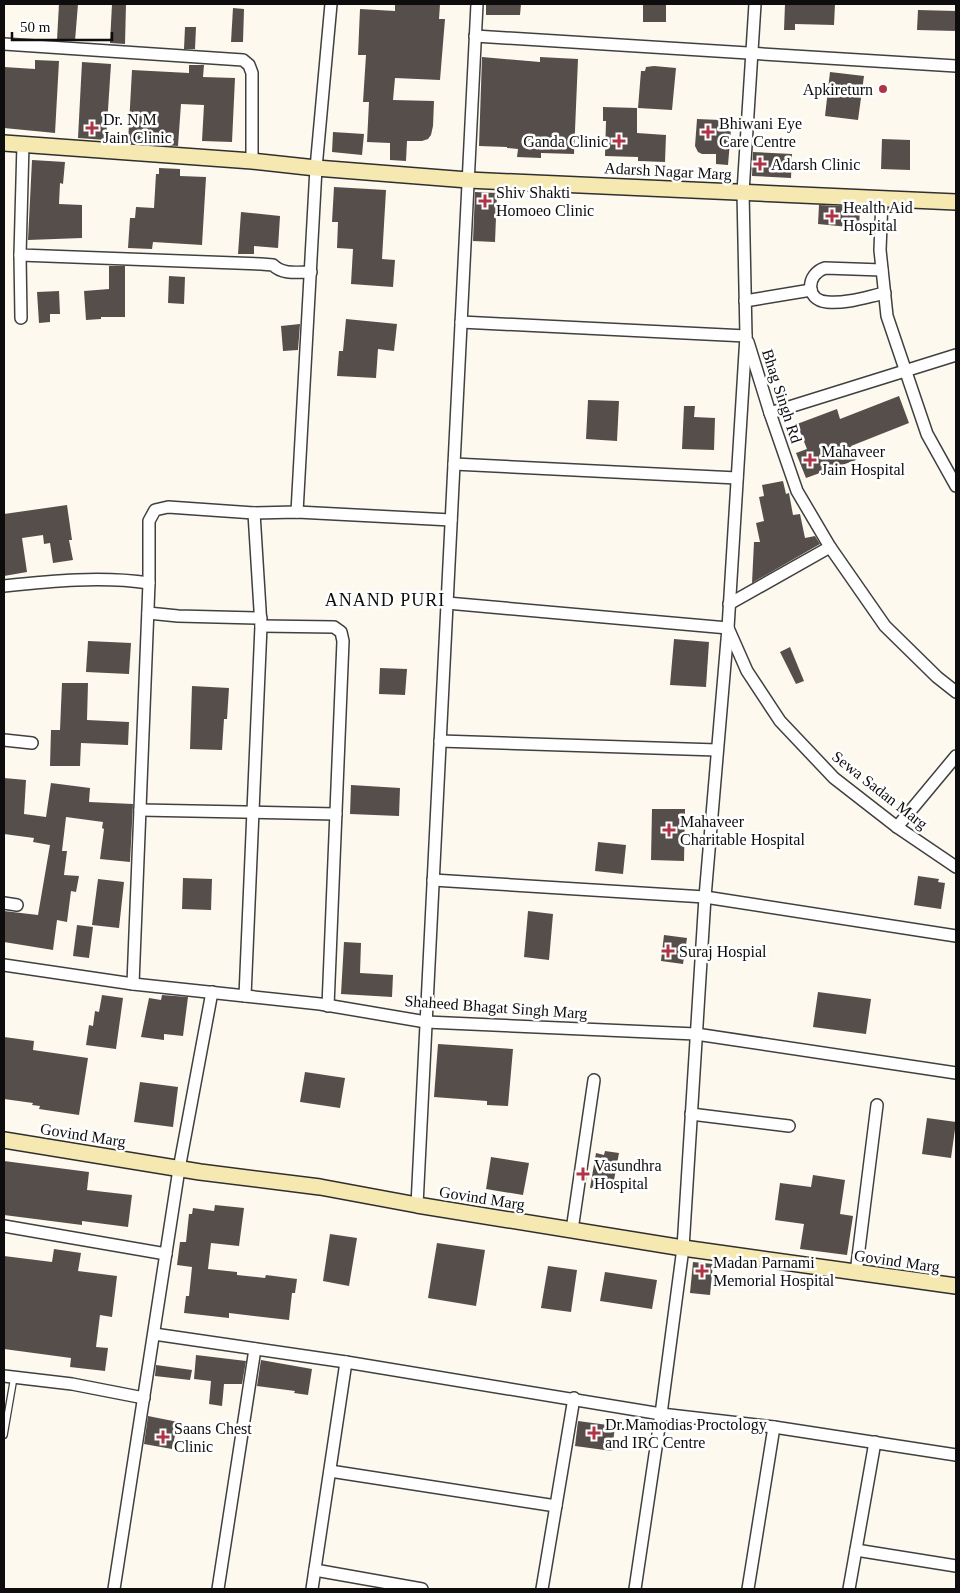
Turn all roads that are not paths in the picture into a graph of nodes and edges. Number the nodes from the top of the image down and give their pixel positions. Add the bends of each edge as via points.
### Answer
1 (330, 4) edge
2 (477, 4) edge
3 (755, 4) edge
4 (475, 36) junction
5 (4, 44) edge
6 (753, 53) junction
7 (956, 66) edge
8 (4, 143) edge
9 (23, 144) junction
10 (252, 161) junction
11 (316, 168) junction
12 (468, 180) junction
13 (743, 192) junction
14 (882, 199) junction
15 (956, 202) edge
16 (20, 255) junction
17 (882, 270) junction
18 (311, 272) junction
19 (811, 290) junction
20 (885, 293) junction
21 (745, 301) junction
22 (21, 318) dead end
23 (461, 322) junction
24 (746, 336) junction
25 (956, 355) edge
26 (905, 371) junction
27 (770, 413) junction
28 (454, 464) junction
29 (737, 478) junction
30 (956, 486) edge
31 (297, 512) junction
32 (254, 513) junction
33 (451, 520) junction
34 (830, 546) junction
35 (149, 583) junction
36 (4, 586) edge
37 (447, 603) junction
38 (729, 604) junction
39 (148, 613) junction
40 (261, 622) junction
41 (728, 628) junction
42 (956, 692) edge
43 (4, 740) edge
44 (440, 742) junction
45 (32, 743) dead end
46 (717, 750) junction
47 (956, 756) edge
48 (140, 810) junction
49 (253, 812) junction
50 (336, 814) junction
51 (897, 827) junction
52 (956, 867) edge
53 (433, 880) junction
54 (705, 896) junction
55 (4, 903) edge
56 (17, 905) dead end
57 (956, 936) edge
58 (4, 965) edge
59 (133, 984) junction
60 (212, 992) junction
61 (245, 996) junction
62 (328, 1006) junction
63 (426, 1022) junction
64 (696, 1034) junction
65 (956, 1073) edge
66 (594, 1080) dead end
67 (877, 1105) dead end
68 (691, 1114) junction
69 (789, 1126) dead end
70 (4, 1140) edge
71 (179, 1169) junction
72 (417, 1206) junction
73 (4, 1226) edge
74 (572, 1230) junction
75 (682, 1248) junction
76 (166, 1254) junction
77 (856, 1273) junction
78 (956, 1286) edge
79 (154, 1334) junction
80 (255, 1349) junction
81 (346, 1362) junction
82 (9, 1377) edge
83 (144, 1398) junction
84 (574, 1398) junction
85 (661, 1414) junction
86 (774, 1427) junction
87 (4, 1435) edge
88 (875, 1442) junction
89 (956, 1455) edge
90 (330, 1471) junction
91 (556, 1506) junction
92 (856, 1550) junction
93 (956, 1566) edge
94 (314, 1570) junction
95 (114, 1589) edge
96 (218, 1589) edge
97 (312, 1589) edge
98 (422, 1589) edge
99 (542, 1589) edge
100 (635, 1589) edge
101 (748, 1589) edge
102 (849, 1589) edge

1 - 11 street
2 - 4 street
3 - 6 street
4 - 6 street
4 - 12 street
5 - 10 street via 243,60 252,73
6 - 7 street
6 - 13 street
8 - 9 street, Adarsh Nagar Marg
9 - 10 street, Adarsh Nagar Marg
9 - 16 street
10 - 11 street, Adarsh Nagar Marg
11 - 12 street, Adarsh Nagar Marg
11 - 18 street
12 - 13 street, Adarsh Nagar Marg
12 - 23 street
13 - 14 street, Adarsh Nagar Marg
13 - 21 street
14 - 15 street, Adarsh Nagar Marg
14 - 17 street
16 - 18 street via 261,264 273,265 283,272
16 - 22 street
17 - 19 street via 825,268 813,275
17 - 20 street
18 - 31 street
19 - 20 street via 818,301 828,303
19 - 21 street
20 - 26 street via 887,316
21 - 24 street
23 - 24 street, Bhag Singh Rd
23 - 28 street
24 - 27 street, Bhag Singh Rd
24 - 29 street
25 - 26 street
26 - 27 street
26 - 30 street via 927,434
27 - 34 street, Bhag Singh Rd via 797,490
28 - 29 street
28 - 33 street
29 - 38 street
31 - 32 street
31 - 33 street
32 - 35 street via 168,507 155,510 148,521
32 - 40 street
33 - 37 street
34 - 38 street
34 - 42 street, Bhag Singh Rd via 885,626
35 - 36 street via 90,579
35 - 39 street
37 - 41 street
37 - 44 street
38 - 41 street
39 - 40 street
39 - 48 street
40 - 49 street
40 - 50 street via 334,627 341,632
41 - 46 street
41 - 51 street, Sewa Sadan Marg via 747,671 780,721 834,778
43 - 45 street
44 - 46 street
44 - 53 street
46 - 54 street
47 - 51 street
48 - 49 street
48 - 59 street
49 - 50 street
49 - 61 street
50 - 62 street
51 - 52 street, Sewa Sadan Marg
53 - 54 street
53 - 63 street
54 - 57 street
54 - 64 street
55 - 56 street
58 - 59 street, Shaheed Bhagat Singh Marg
59 - 60 street, Shaheed Bhagat Singh Marg
60 - 61 street, Shaheed Bhagat Singh Marg
60 - 71 street
61 - 62 street, Shaheed Bhagat Singh Marg
62 - 63 street, Shaheed Bhagat Singh Marg
63 - 64 street, Shaheed Bhagat Singh Marg
63 - 72 street
64 - 65 street, Shaheed Bhagat Singh Marg
64 - 68 street
66 - 74 street
67 - 77 street
68 - 69 street
68 - 75 street
70 - 71 street, Govind Marg
71 - 72 street, Govind Marg via 320,1187
71 - 76 street
72 - 74 street, Govind Marg
73 - 76 street
74 - 75 street, Govind Marg
75 - 77 street, Govind Marg
75 - 85 street
76 - 79 street
77 - 78 street, Govind Marg
79 - 80 street
79 - 83 street
80 - 81 street
80 - 96 street
81 - 84 street
81 - 90 street
82 - 83 street via 72,1384
82 - 87 lane
83 - 95 street
84 - 85 street
84 - 91 street
85 - 86 street
85 - 100 street
86 - 88 street
86 - 101 street
88 - 89 street
88 - 92 street
90 - 91 street
90 - 94 street
91 - 99 street
92 - 93 street
92 - 102 street
94 - 97 street
94 - 98 street

